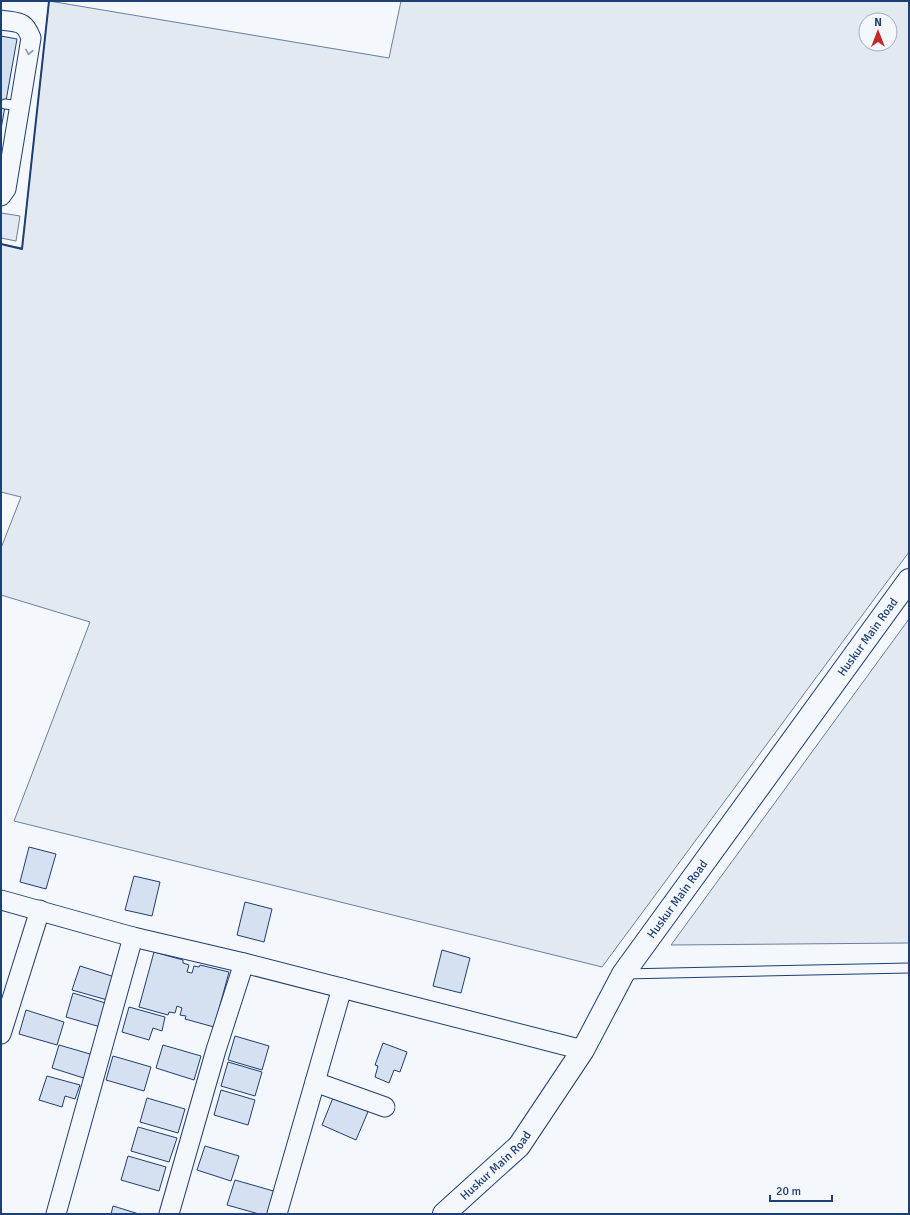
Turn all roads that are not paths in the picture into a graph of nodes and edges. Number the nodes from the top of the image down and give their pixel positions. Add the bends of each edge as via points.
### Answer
1 (1, 20) edge
2 (1, 196) edge
3 (909, 580) edge
4 (1, 900) edge
5 (40, 910) junction
6 (133, 937) junction
7 (244, 964) junction
8 (909, 968) edge
9 (623, 974) junction
10 (342, 988) junction
11 (1, 1034) edge
12 (583, 1050) junction
13 (315, 1082) junction
14 (385, 1107) dead end
15 (56, 1214) edge
16 (169, 1214) edge
17 (277, 1214) edge
18 (444, 1214) edge

1 -> 2 street via 27,27 31,38 13,105 6,189
3 - 9 main road, Huskur Main Road
4 - 5 street
5 - 6 street
5 - 11 street
6 - 7 street
6 - 15 street
7 - 10 street
7 - 16 street via 216,1050
8 - 9 lane
9 - 12 main road, Huskur Main Road
10 - 12 street
10 - 13 street
12 - 18 main road, Huskur Main Road via 519,1146
13 - 14 street
13 - 17 street

